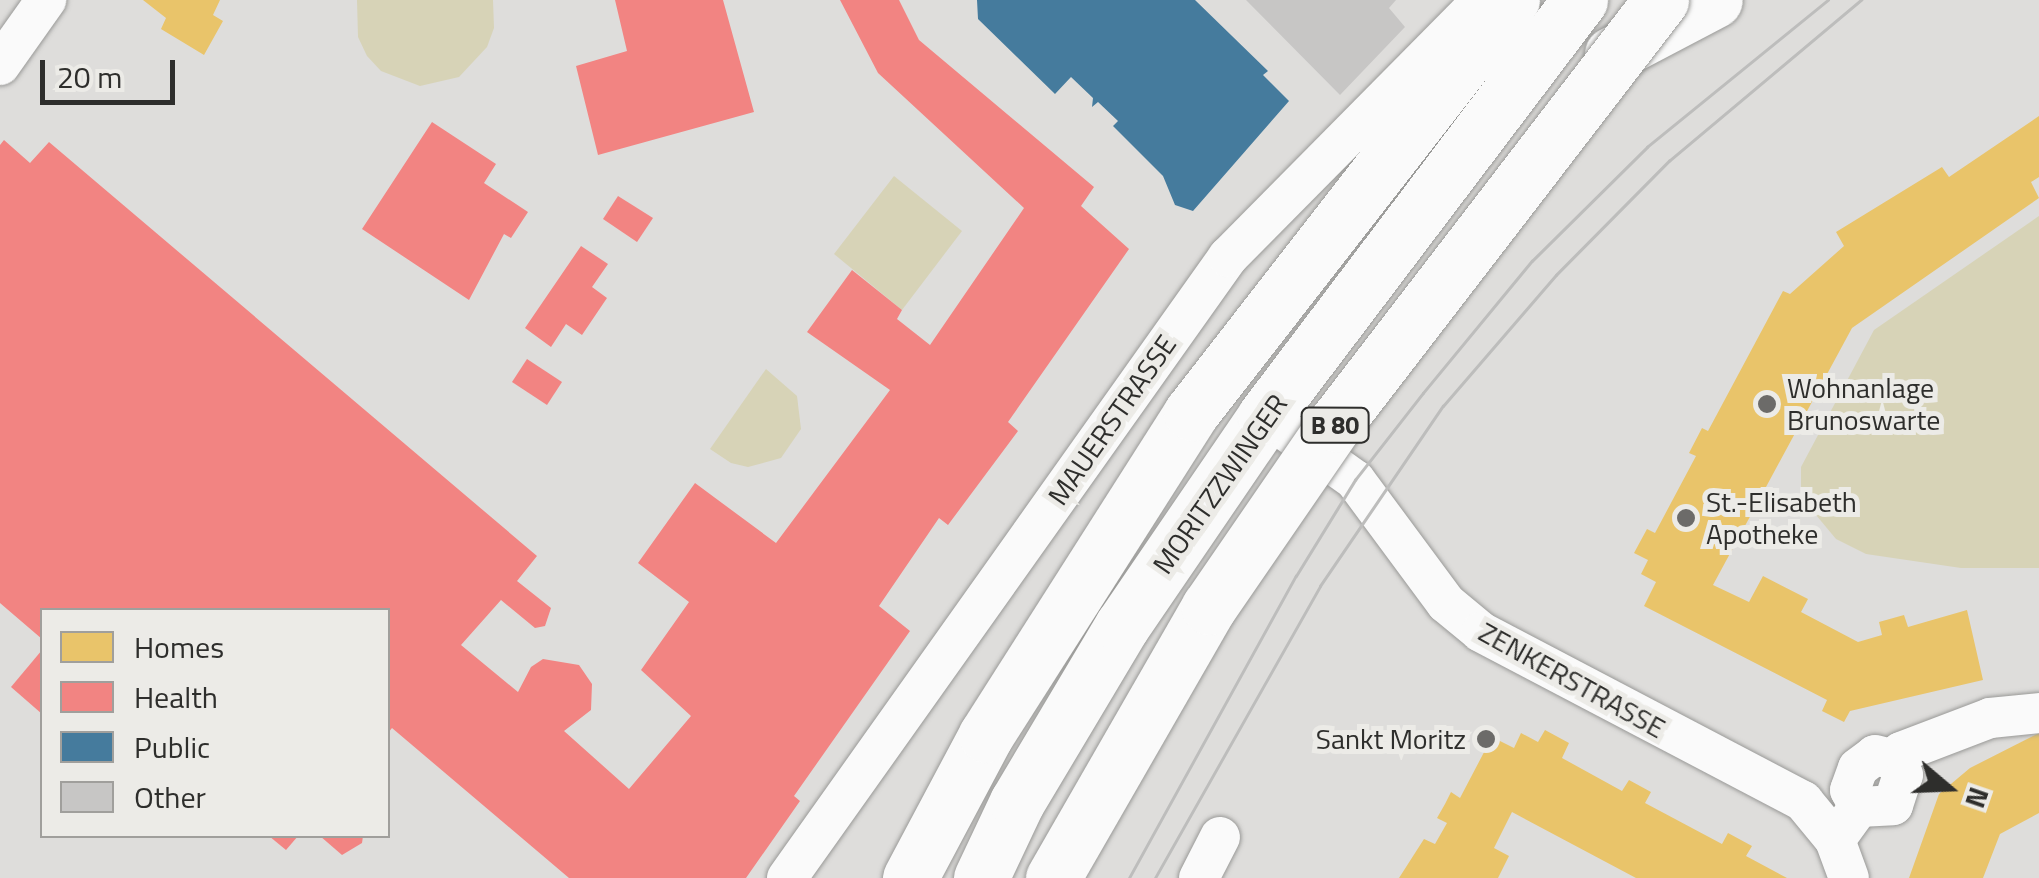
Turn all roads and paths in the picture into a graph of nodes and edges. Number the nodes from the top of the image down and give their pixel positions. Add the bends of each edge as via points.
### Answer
1 (46, 0) edge
2 (1482, 0) edge
3 (1512, 0) edge
4 (1580, 0) edge
5 (1660, 0) edge
6 (1715, 0) edge
7 (0, 65) edge
8 (1492, 112) junction
9 (1265, 416) junction
10 (2039, 713) edge
11 (1220, 837) dead end
12 (1835, 840) junction
13 (787, 878) edge
14 (910, 878) edge
15 (981, 878) edge
16 (1053, 878) edge
17 (1199, 878) edge
18 (1849, 878) edge

1 - 7 street
2 - 13 street, MAUERSTRASSE via 1228,257
3 - 14 main road via 1191,412 986,735
4 - 8 main road, MORITZZWINGER
5 - 16 main road, B 80, bridge via 1336,424 1208,607
6 - 8 main road, MORITZZWINGER
8 - 9 main road, MORITZZWINGER
9 - 12 street, ZENKERSTRASSE via 1355,480 1446,603 1481,632 1803,801
9 - 15 main road, MORITZZWINGER via 1122,626 1017,802
10 - 12 street via 1990,718 1895,760 1875,754 1858,768 1850,790 1859,807
11 - 17 street
12 - 18 street, ZENKERSTRASSE

